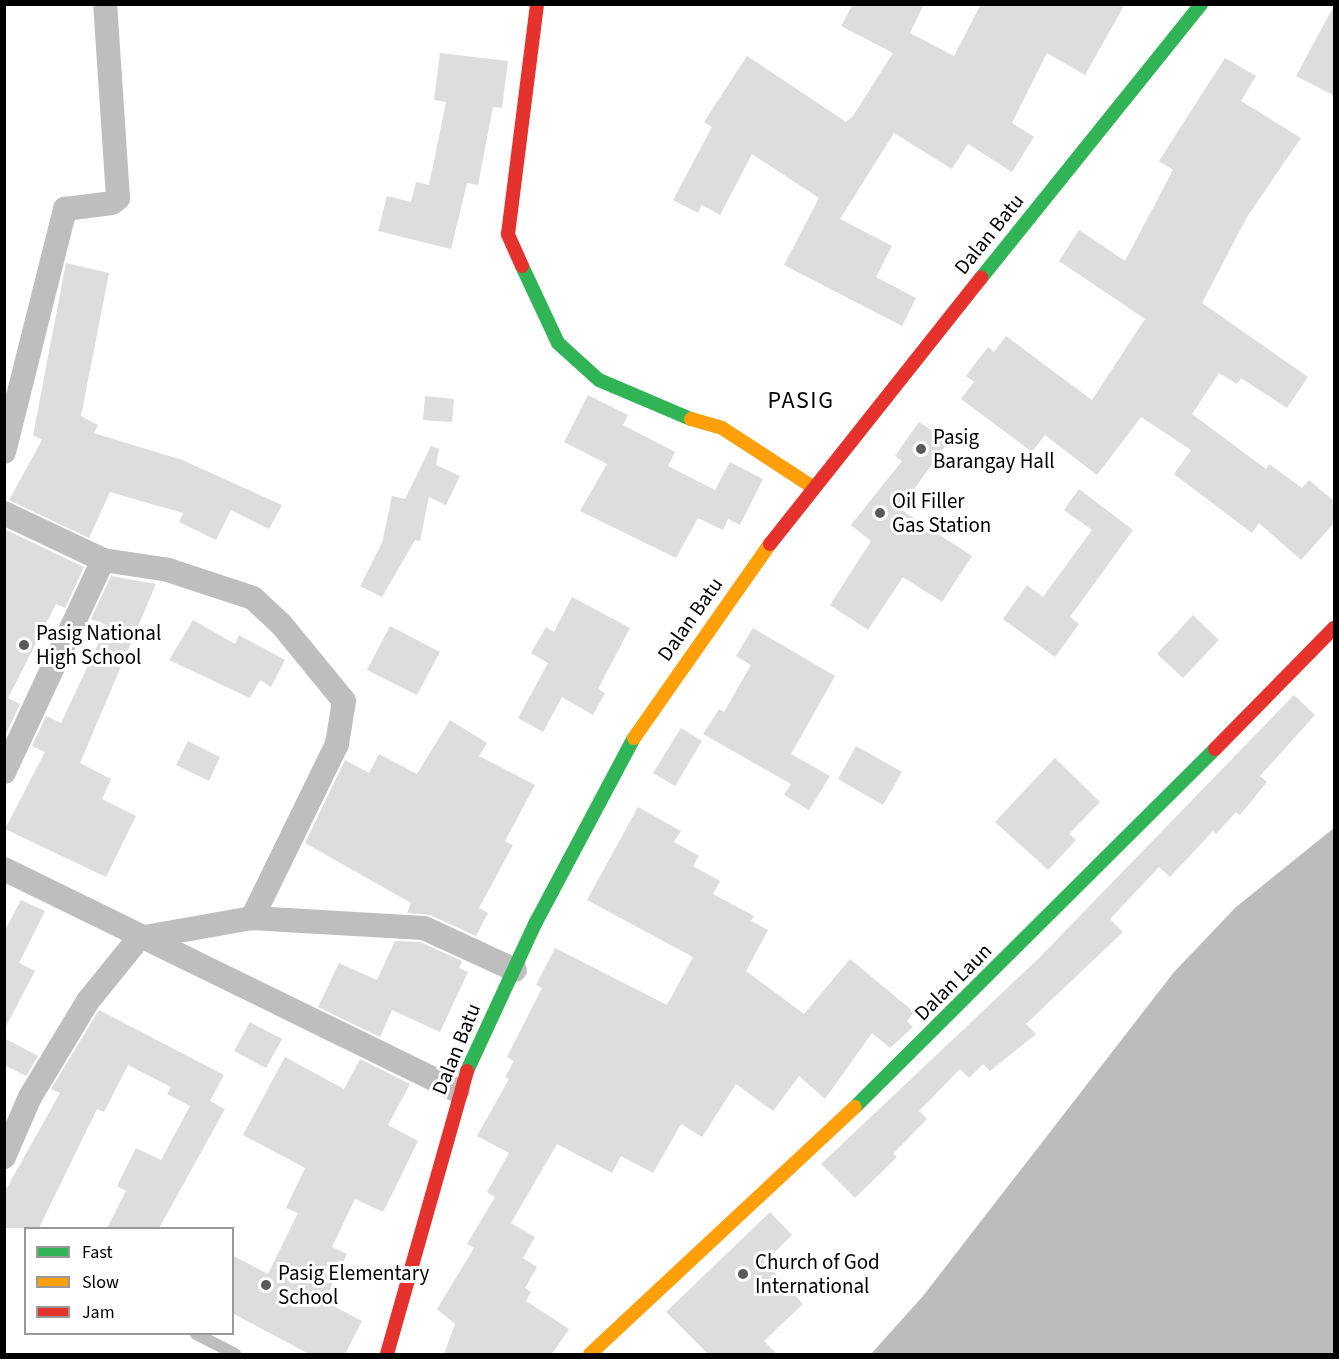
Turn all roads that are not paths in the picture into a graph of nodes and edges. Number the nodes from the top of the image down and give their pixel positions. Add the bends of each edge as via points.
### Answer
1 (105, 4) edge
2 (537, 4) edge
3 (1200, 4) edge
4 (4, 452) edge
5 (813, 488) junction
6 (4, 513) edge
7 (103, 560) junction
8 (1335, 628) edge
9 (4, 772) edge
10 (4, 869) edge
11 (252, 918) junction
12 (139, 938) junction
13 (515, 970) junction
14 (458, 1091) junction
15 (4, 1156) edge
16 (198, 1335) edge
17 (235, 1354) edge
18 (387, 1354) edge
19 (590, 1354) edge

1 - 4 street via 118,198 112,204 65,209
2 - 5 street via 508,234 558,343 599,380 664,411 722,428
3 - 5 street, Dalan Batu
5 - 13 street, Dalan Batu via 701,637 635,736
6 - 7 street
7 - 9 street
7 - 11 street via 168,570 253,598 281,624 344,701 337,744
8 - 19 street, Dalan Laun via 936,1030
10 - 12 street
11 - 12 street
11 - 13 street via 424,928
12 - 14 street
12 - 15 street via 88,1001 30,1097
13 - 14 street, Dalan Batu
14 - 18 street, Dalan Batu
16 - 17 lane

